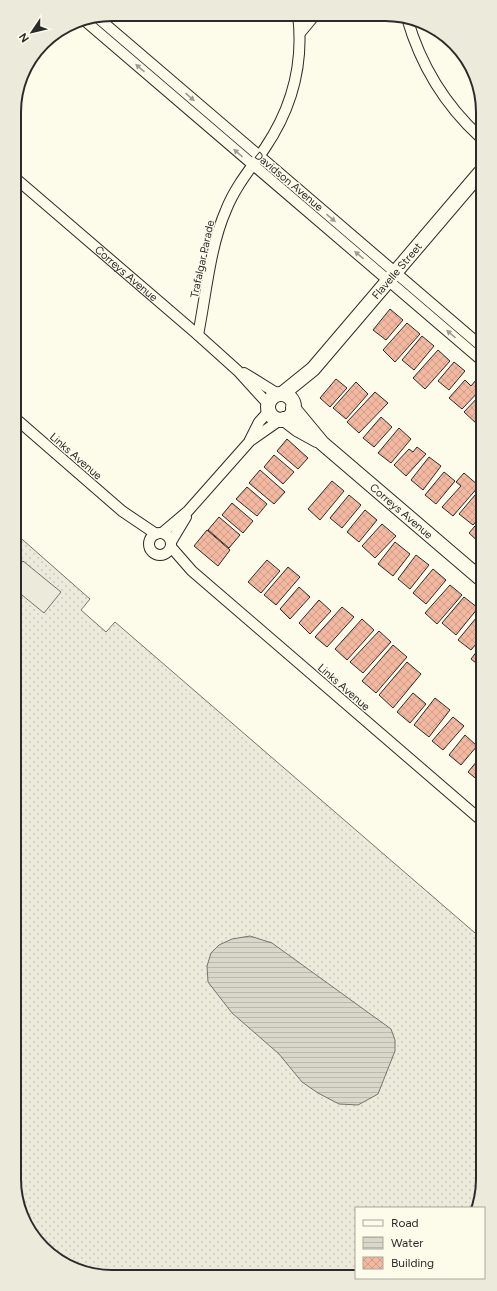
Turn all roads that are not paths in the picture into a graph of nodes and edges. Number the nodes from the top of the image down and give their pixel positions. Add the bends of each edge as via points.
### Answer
1 (299, 21) edge
2 (311, 21) edge
3 (103, 22) edge
4 (89, 24) edge
5 (409, 25) edge
6 (300, 34) junction
7 (476, 133) edge
8 (259, 156) junction
9 (252, 165) junction
10 (476, 178) edge
11 (21, 183) edge
12 (392, 276) junction
13 (198, 335) junction
14 (476, 342) edge
15 (476, 355) edge
16 (313, 369) junction
17 (238, 370) junction
18 (280, 394) junction
19 (293, 406) junction
20 (268, 408) junction
21 (282, 420) junction
22 (21, 423) edge
23 (250, 441) junction
24 (322, 443) junction
25 (188, 511) junction
26 (156, 536) junction
27 (168, 548) junction
28 (476, 575) edge
29 (476, 816) edge

1 - 6 street, Trafalgar Parade
2 - 6 street
3 -> 8 street, Davidson Avenue
9 -> 4 street, Davidson Avenue
5 - 7 street via 423,60 439,89
6 - 8 street, Trafalgar Parade via 298,69 285,114
8 - 9 street, Trafalgar Parade
8 -> 12 street, Davidson Avenue
12 -> 9 street, Davidson Avenue
9 - 13 street, Trafalgar Parade via 225,210 217,235
10 - 12 street, Flavelle Street
11 - 13 street, Correys Avenue
12 - 14 street, Davidson Avenue
15 -> 12 street, Davidson Avenue
12 - 16 street, Flavelle Street
13 - 17 street, Correys Avenue
16 - 18 street, Flavelle Street
16 - 19 street, Flavelle Street
17 - 18 street, Correys Avenue
17 - 20 street, Correys Avenue
18 - 19 street via 289,398
18 - 20 street via 272,398
19 - 21 street via 291,415
19 - 24 street, Correys Avenue
20 - 21 street via 273,417
20 - 23 street
21 - 23 street
21 - 24 street, Correys Avenue
22 - 26 street, Links Avenue via 122,511
23 - 25 street
24 - 28 street, Correys Avenue
25 - 26 street
25 - 27 street
26 - 27 street via 168,536
26 - 27 street via 153,552 158,554
27 - 29 street, Links Avenue

